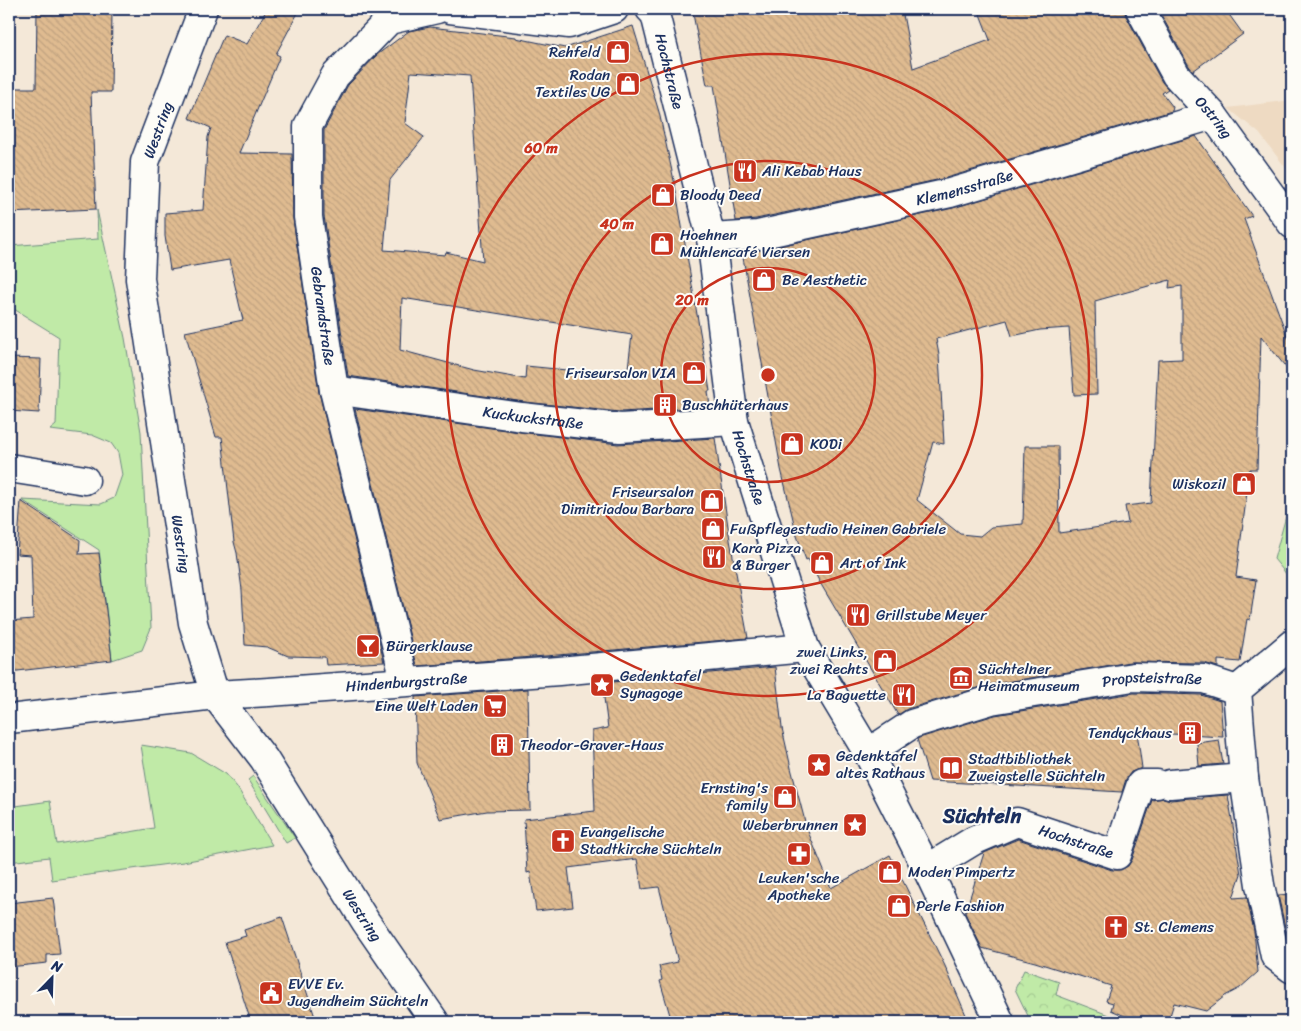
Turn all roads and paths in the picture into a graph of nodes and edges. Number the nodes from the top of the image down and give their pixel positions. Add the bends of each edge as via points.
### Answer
1 (203, 9) edge
2 (437, 9) edge
3 (450, 9) edge
4 (614, 9) edge
5 (650, 9) edge
6 (1140, 9) edge
7 (1213, 115) junction
8 (1292, 224) edge
9 (711, 238) junction
10 (334, 390) junction
11 (734, 420) junction
12 (9, 468) edge
13 (85, 480) dead end
14 (1292, 644) edge
15 (805, 648) junction
16 (405, 681) junction
17 (1237, 690) junction
18 (215, 694) junction
19 (9, 718) edge
20 (868, 752) junction
21 (1244, 778) junction
22 (926, 868) junction
23 (1292, 969) edge
24 (435, 1022) edge
25 (1000, 1022) edge

1 - 18 street, Westring via 145,162 140,279 193,623
2 - 10 street, Gebrandstraße via 389,20 335,76 308,126 308,217
3 - 4 street via 569,24
5 - 9 street, Hochstraße via 655,14
6 - 7 street, Ostring via 1176,75
7 - 8 street, Ostring
7 - 9 street, Klemensstraße via 950,193 758,234
9 - 11 street, Hochstraße
10 - 11 street, Kuckuckstraße via 620,428
10 - 16 street, Gebrandstraße
11 - 15 street, Hochstraße
12 - 13 street
14 - 17 street
15 - 16 street, Hindenburgstraße via 559,671
15 - 20 street, Hochstraße
16 - 18 street, Hindenburgstraße
17 - 20 street, Propsteistraße via 1204,679 1133,677 991,700 912,724
17 - 21 street
18 - 19 street, Hindenburgstraße
18 - 24 street, Westring via 264,759 366,922
20 - 22 street, Hochstraße
21 - 22 street, Hochstraße via 1141,784 1117,855 1016,822 973,841
21 - 23 street via 1260,885 1275,956
22 - 25 street, Hochstraße

